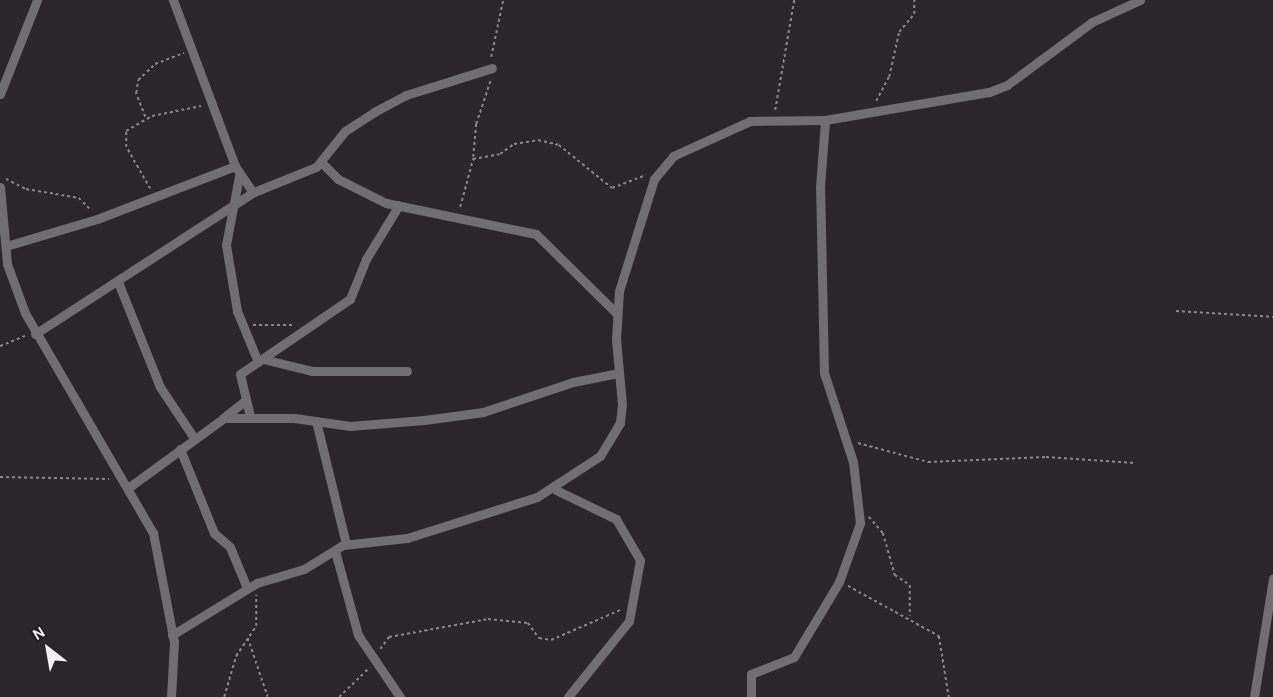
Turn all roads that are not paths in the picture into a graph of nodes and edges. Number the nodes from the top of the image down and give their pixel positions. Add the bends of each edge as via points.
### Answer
1 (37, 0) edge
2 (173, 0) edge
3 (1140, 0) edge
4 (492, 68) dead end
5 (0, 94) edge
6 (825, 120) junction
7 (322, 163) junction
8 (235, 166) junction
9 (239, 177) junction
10 (0, 187) edge
11 (252, 193) junction
12 (399, 205) junction
13 (232, 206) junction
14 (6, 246) junction
15 (118, 282) junction
16 (616, 313) junction
17 (34, 333) junction
18 (260, 360) junction
19 (407, 371) dead end
20 (619, 374) junction
21 (246, 400) junction
22 (250, 416) junction
23 (222, 419) junction
24 (316, 421) junction
25 (194, 438) junction
26 (180, 449) junction
27 (128, 488) junction
28 (556, 490) junction
29 (346, 544) junction
30 (335, 550) junction
31 (1273, 579) edge
32 (247, 588) junction
33 (172, 635) junction
34 (171, 697) edge
35 (400, 697) edge
36 (568, 697) edge
37 (752, 697) edge
38 (1254, 697) edge

1 - 5 street
2 - 8 street
3 - 6 street via 1063,40 1007,85
4 - 7 street via 406,95 374,112 345,131
6 - 16 street via 773,118 730,129 659,167
6 - 37 street via 820,187 824,373 846,437 860,507 838,582 794,657 751,674
7 - 11 street
7 - 12 street via 369,196
8 - 9 street
8 - 14 street via 97,219
9 - 11 street
9 - 13 street
10 - 14 street
11 - 13 street
12 - 16 street via 550,242
12 - 18 street via 366,259 350,299
13 - 15 street
13 - 18 street via 226,245 243,327
14 - 17 street via 10,275
15 - 17 street
15 - 25 street via 155,377
16 - 20 street
17 - 27 street
18 - 19 street via 312,371
18 - 21 street via 239,377
20 - 24 street via 573,382 474,414 350,426
20 - 28 street via 622,404 612,439 600,456
21 - 22 street
21 - 23 street
22 - 23 street
22 - 24 street
23 - 25 street
24 - 29 street
25 - 26 street
26 - 27 street
26 - 32 street via 214,533 230,547
27 - 33 street via 153,533
28 - 29 street via 418,535
28 - 36 street via 616,519 640,560 635,604 625,628
29 - 30 street
30 - 32 street via 304,569
30 - 35 street via 358,635
31 - 38 street
32 - 33 street
33 - 34 street

